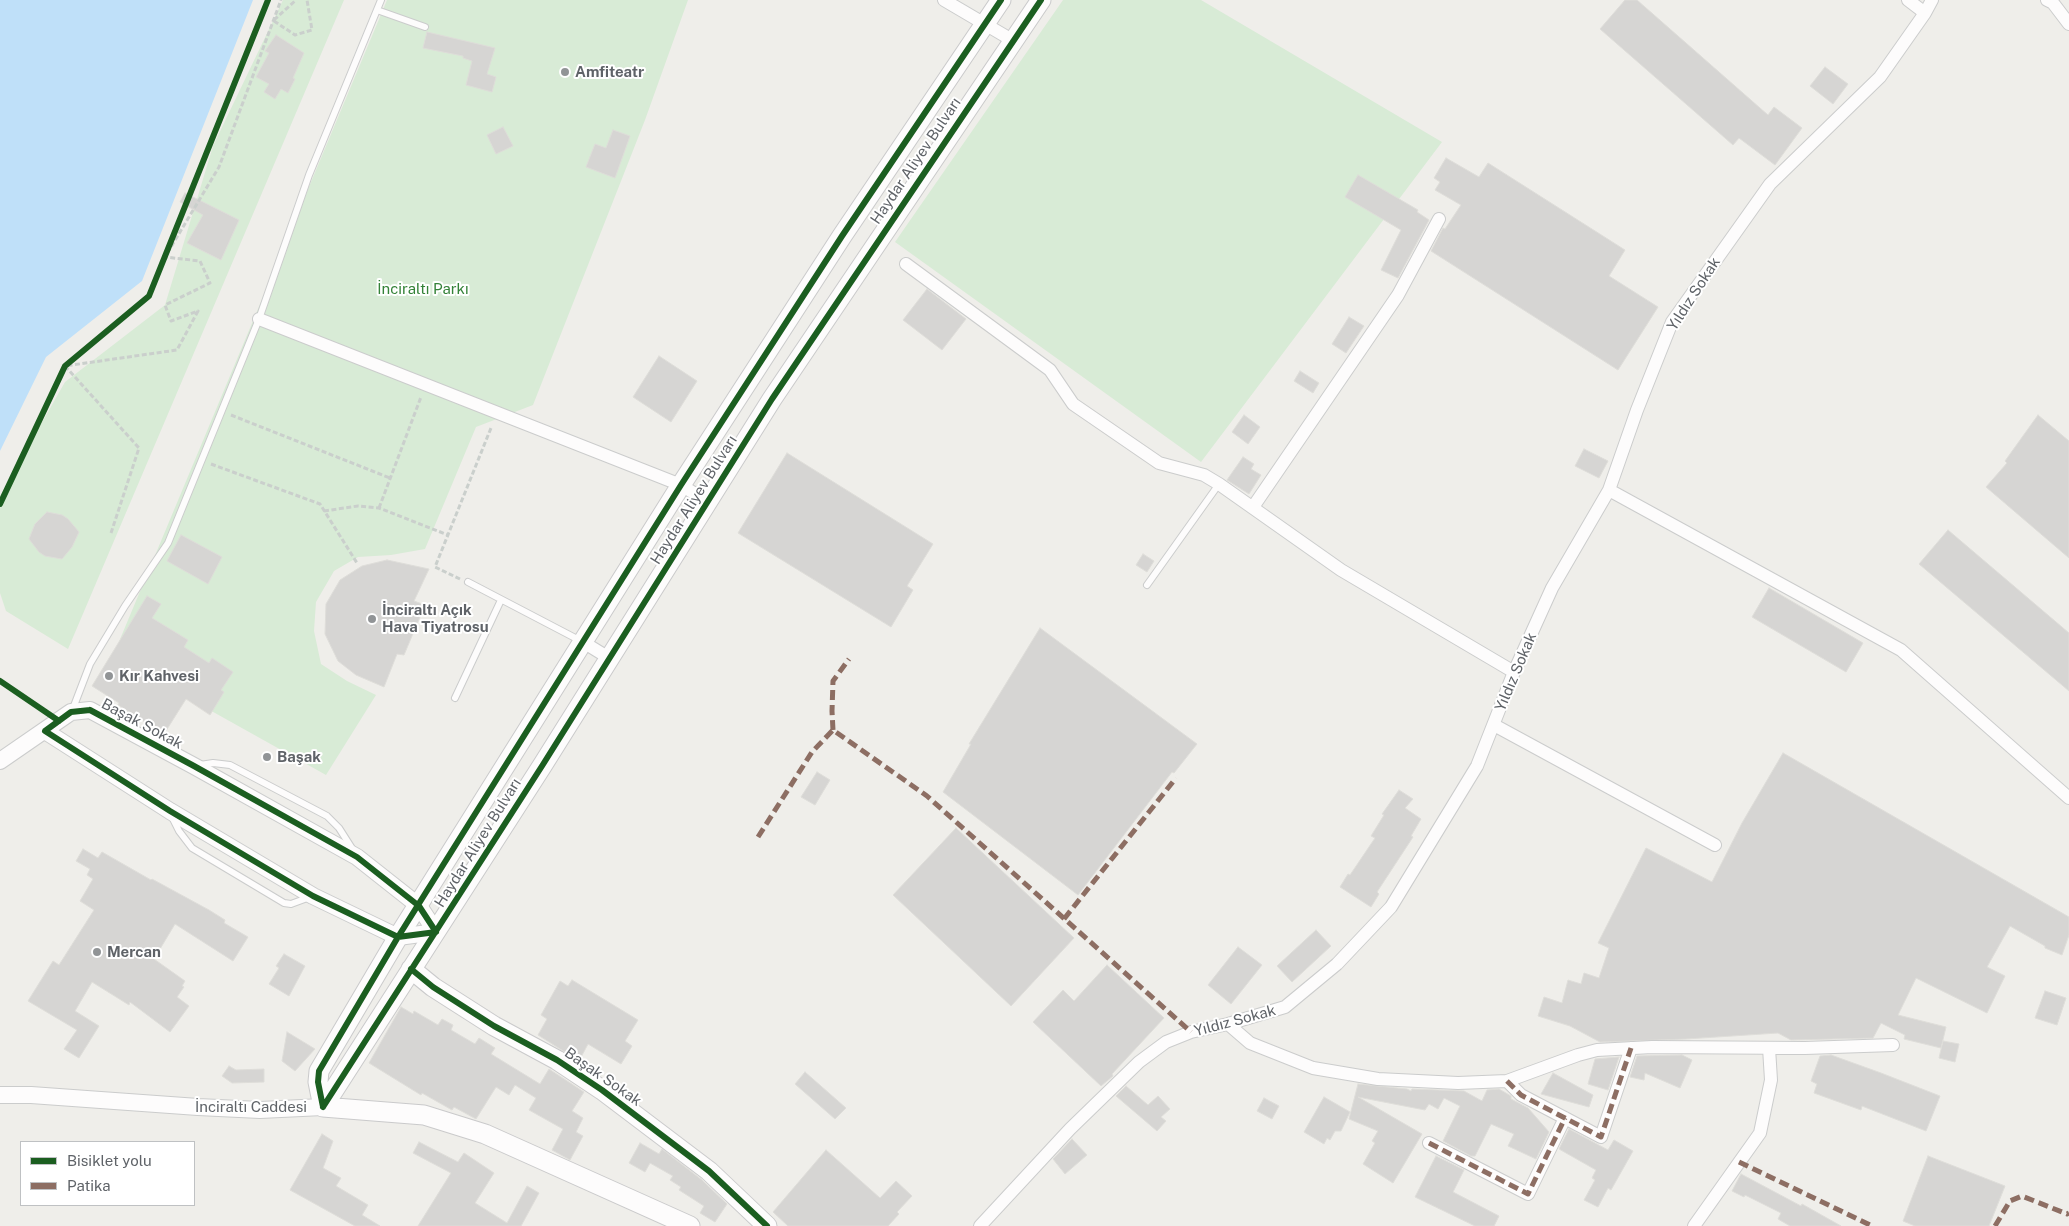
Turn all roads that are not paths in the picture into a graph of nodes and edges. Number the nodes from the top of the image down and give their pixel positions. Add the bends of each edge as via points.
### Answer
1 (381, 0) edge
2 (944, 0) edge
3 (1001, 0) edge
4 (1041, 0) edge
5 (1908, 0) edge
6 (1932, 0) edge
7 (2047, 0) edge
8 (377, 10) junction
9 (1925, 13) junction
10 (985, 24) junction
11 (2069, 24) edge
12 (425, 27) dead end
13 (1012, 40) junction
14 (1439, 219) dead end
15 (906, 264) dead end
16 (259, 319) junction
17 (1219, 484) junction
18 (681, 485) junction
19 (1609, 490) junction
20 (708, 502) junction
21 (1253, 507) junction
22 (468, 582) road end
23 (1146, 586) dead end
24 (501, 600) junction
25 (582, 642) junction
26 (610, 658) junction
27 (1514, 672) junction
28 (455, 698) dead end
29 (65, 717) junction
30 (1494, 725) junction
31 (45, 731) junction
32 (0, 761) edge
33 (2069, 798) edge
34 (1715, 845) dead end
35 (419, 906) junction
36 (436, 932) junction
37 (398, 937) junction
38 (411, 969) junction
39 (1228, 1024) junction
40 (1893, 1045) dead end
41 (1631, 1048) junction
42 (1768, 1048) junction
43 (1507, 1081) junction
44 (0, 1095) edge
45 (323, 1107) junction
46 (1565, 1118) junction
47 (1429, 1143) dead end
48 (690, 1226) edge
49 (767, 1226) edge
50 (980, 1226) edge
51 (1694, 1226) edge

1 - 8 lane
2 - 10 street
3 - 10 main road, Haydar Aliyev Bulvarı
4 - 13 main road, Haydar Aliyev Bulvarı
5 - 9 street
6 - 9 street, Yıldız Sokak
7 - 11 street
8 - 12 lane
8 - 16 lane via 309,175
9 - 19 street, Yıldız Sokak via 1880,77 1770,184 1672,322
10 - 13 street
10 - 18 main road, Haydar Aliyev Bulvarı via 842,236
13 - 20 main road, Haydar Aliyev Bulvarı via 772,399
14 - 21 street via 1398,295
15 - 17 street via 1050,370 1073,404 1159,463 1204,475
16 - 18 street
16 - 29 lane via 168,543 90,664
17 - 21 street
17 - 23 lane
18 - 20 street
18 - 25 main road, Haydar Aliyev Bulvarı
19 - 27 street, Yıldız Sokak via 1552,588
19 - 33 street via 1901,650
20 - 26 main road, Haydar Aliyev Bulvarı
21 - 27 street via 1342,570
22 - 24 lane
24 - 25 lane
24 - 28 lane
25 - 26 street
25 - 35 main road, Haydar Aliyev Bulvarı
26 - 36 main road, Haydar Aliyev Bulvarı
27 - 30 street, Yıldız Sokak
29 - 31 street
29 - 35 street, Başak Sokak via 90,710 357,857
30 - 34 street
30 - 39 street, Yıldız Sokak via 1477,766 1391,907 1337,964 1286,1007
31 - 32 street
31 - 37 street via 312,896
35 - 36 street, Başak Sokak
35 - 37 main road, Haydar Aliyev Bulvarı
36 - 37 street
36 - 38 main road, Haydar Aliyev Bulvarı
37 - 45 main road, Haydar Aliyev Bulvarı via 319,1071
38 - 45 main road, Haydar Aliyev Bulvarı
38 - 49 main road, Başak Sokak via 494,1026 557,1060 602,1090 709,1171
39 - 43 street via 1250,1043 1313,1068 1378,1079 1458,1083
39 - 50 street, Yıldız Sokak via 1191,1032 1166,1042 1139,1062 1070,1129
40 - 42 street
41 - 42 street
41 - 43 street via 1578,1055
41 - 46 street via 1601,1137
42 - 51 street via 1771,1080 1760,1133
43 - 46 street via 1521,1095
44 - 45 street, İnciraltı Caddesi via 198,1108
45 - 48 main road, İnciraltı Caddesi via 424,1115 485,1134
46 - 47 street via 1528,1194

